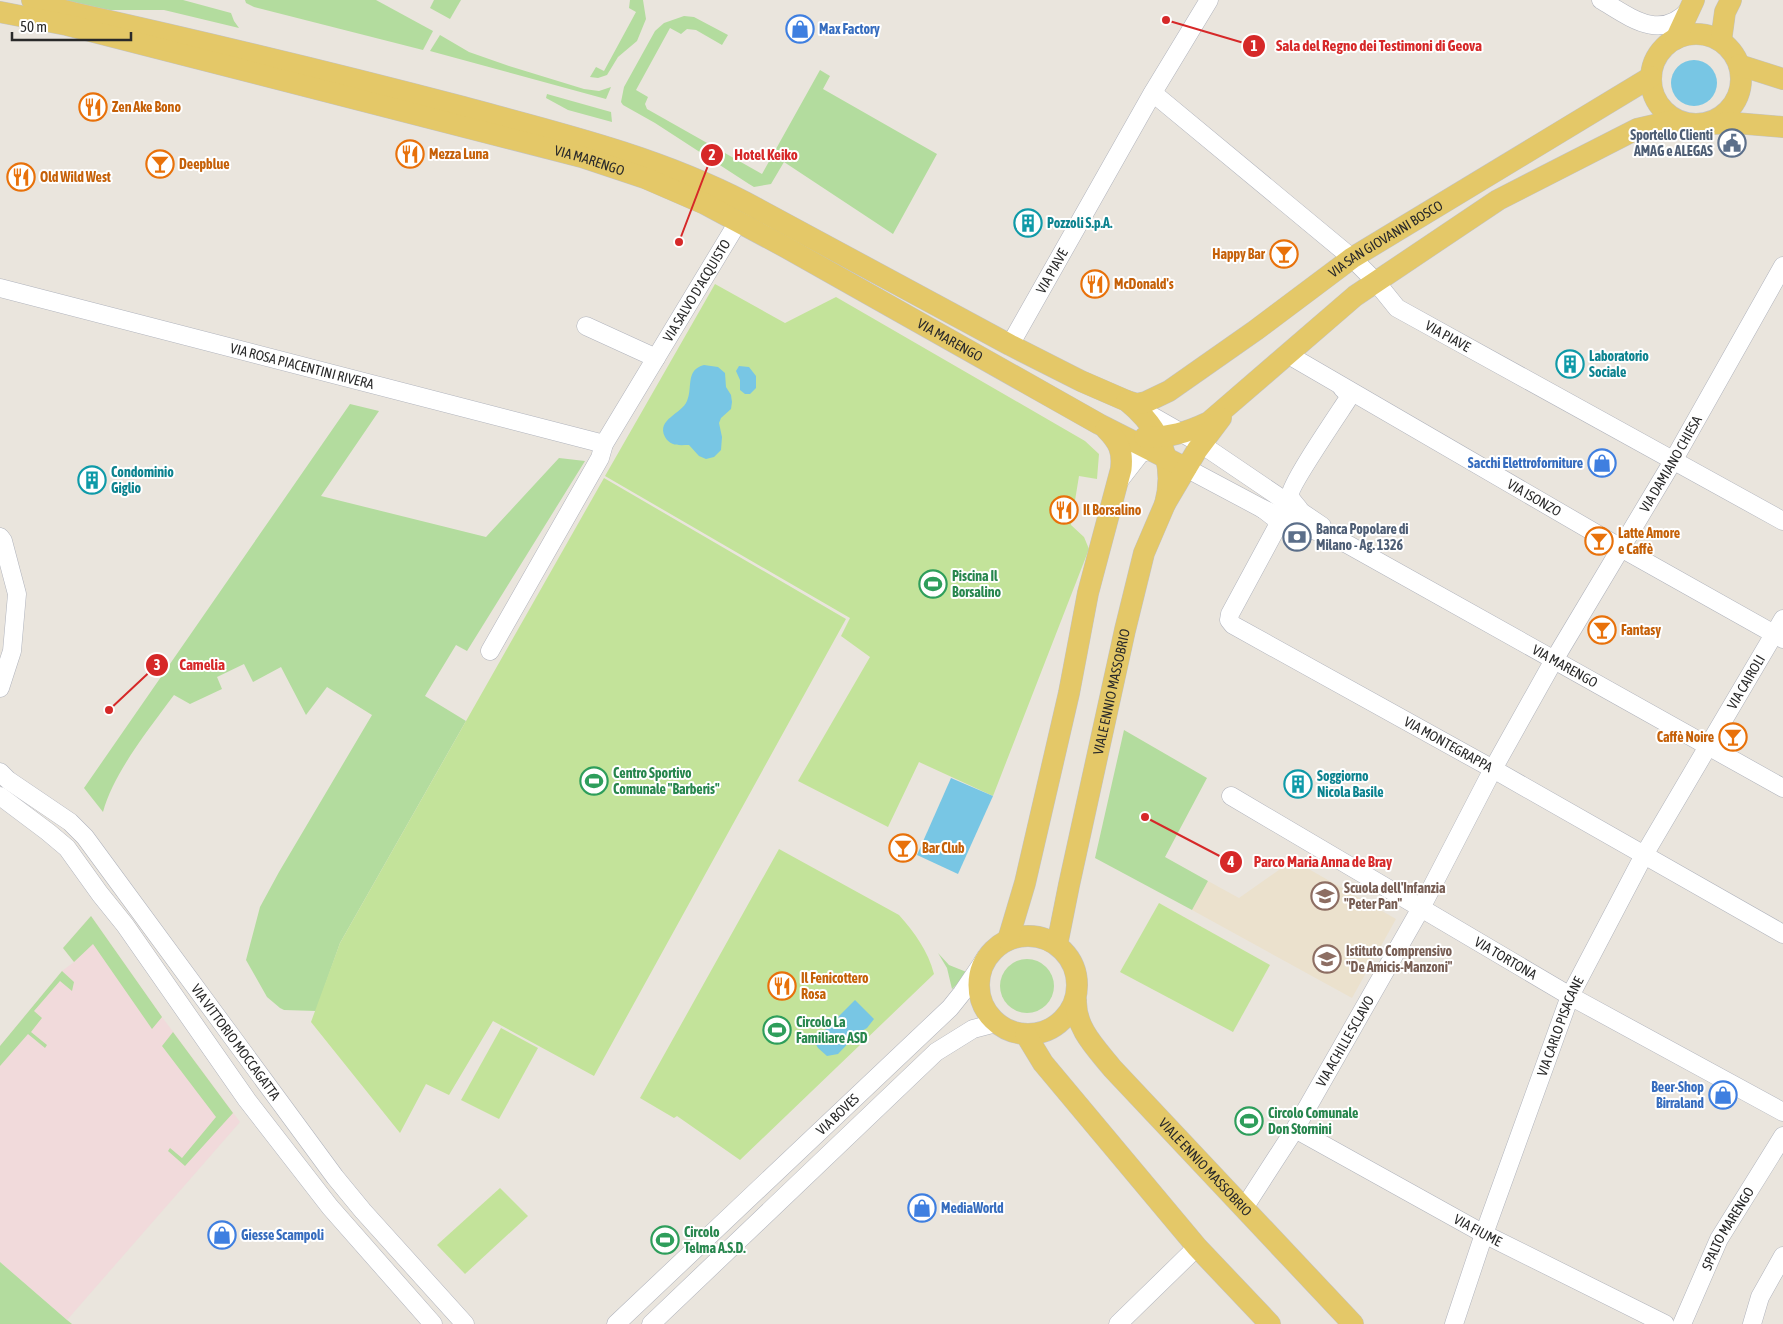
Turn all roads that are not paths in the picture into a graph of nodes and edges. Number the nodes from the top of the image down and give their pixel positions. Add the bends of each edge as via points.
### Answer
1 (1209, 0) edge
2 (1600, 0) edge
3 (1731, 0) edge
4 (1692, 4) edge
5 (32, 9) edge
6 (0, 12) edge
7 (1676, 39) junction
8 (1721, 40) junction
9 (1739, 65) junction
10 (1651, 77) junction
11 (1783, 78) edge
12 (1153, 92) junction
13 (1676, 120) junction
14 (1696, 124) junction
15 (1783, 127) edge
16 (738, 222) junction
17 (1352, 258) junction
18 (1783, 266) edge
19 (1376, 282) junction
20 (0, 288) edge
21 (586, 326) dead end
22 (1010, 345) junction
23 (1287, 354) junction
24 (656, 358) junction
25 (1251, 386) junction
26 (1342, 388) junction
27 (1175, 389) junction
28 (1127, 402) junction
29 (1099, 424) junction
30 (1160, 441) junction
31 (604, 444) junction
32 (1200, 446) junction
33 (1673, 461) junction
34 (1233, 465) junction
35 (1118, 482) junction
36 (1218, 485) junction
37 (1165, 504) junction
38 (1263, 509) junction
39 (1299, 509) junction
40 (1783, 521) edge
41 (0, 537) edge
42 (1347, 544) junction
43 (1621, 548) junction
44 (1783, 619) edge
45 (1778, 637) edge
46 (490, 650) dead end
47 (1554, 660) junction
48 (0, 688) edge
49 (1708, 746) junction
50 (1493, 769) junction
51 (0, 772) edge
52 (1783, 788) edge
53 (0, 796) edge
54 (1232, 796) dead end
55 (1644, 855) junction
56 (1421, 908) junction
57 (1783, 934) edge
58 (1008, 940) junction
59 (1058, 945) junction
60 (987, 956) junction
61 (1570, 996) junction
62 (1076, 1000) junction
63 (996, 1023) junction
64 (1026, 1035) junction
65 (1783, 1112) edge
66 (1295, 1129) junction
67 (1783, 1136) edge
68 (1244, 1208) junction
69 (1484, 1234) junction
70 (1197, 1247) junction
71 (1783, 1256) edge
72 (679, 1266) junction
73 (694, 1282) junction
74 (1119, 1322) edge
75 (433, 1324) edge
76 (465, 1324) edge
77 (616, 1324) edge
78 (651, 1324) edge
79 (1270, 1324) edge
80 (1353, 1324) edge
81 (1454, 1324) edge
82 (1665, 1324) edge
83 (1682, 1324) edge
84 (1752, 1324) edge

1 - 12 street, VIA PIAVE
2 - 4 street via 1637,21 1665,26 1677,22
3 - 8 main road via 1725,12
4 - 7 main road
5 - 6 main road
5 - 16 main road, VIA MARENGO via 582,157 662,185
5 - 22 main road via 66,11 420,96 640,157 745,202
7 - 8 main road via 1689,34 1703,34
7 - 10 main road via 1658,54
8 - 9 main road
9 - 11 main road
9 - 14 main road via 1741,86 1733,106 1717,120
10 - 13 main road via 1657,102
10 - 17 main road, VIA SAN GIOVANNI BOSCO
12 - 17 street, VIA PIAVE
12 - 22 street, VIA PIAVE
13 - 14 main road
13 - 19 main road via 1636,129 1498,200
14 - 15 main road
16 - 24 street, VIA SALVO D'ACQUISTO
16 - 29 main road, VIA MARENGO
17 - 19 street, VIA PIAVE
17 - 27 main road, VIA SAN GIOVANNI BOSCO
18 - 33 street, VIA DAMIANO CHIESA
19 - 23 main road
19 - 33 street, VIA PIAVE via 1397,308
20 - 31 street, VIA ROSA PIACENTINI RIVERA
21 - 24 street
22 - 28 main road
23 - 25 main road
23 - 26 street, VIA ISONZO
24 - 31 street, VIA SALVO D'ACQUISTO
25 - 30 main road via 1209,422
25 - 32 main road via 1212,428
25 - 34 street via 1224,419 1217,437 1219,450
26 - 39 street via 1348,400 1290,493
26 - 43 street, VIA ISONZO
27 - 28 main road, VIA SAN GIOVANNI BOSCO via 1146,402
27 - 30 main road via 1167,397
28 - 30 main road
29 - 30 main road
29 - 35 main road via 1121,448
30 - 32 main road
30 - 32 street, VIA MARENGO
30 - 35 main road
30 - 36 street, VIA MARENGO
30 - 37 main road via 1170,483
31 - 46 street, VIA SALVO D'ACQUISTO via 600,458
32 - 34 street, VIA MARENGO
33 - 40 street, VIA PIAVE
33 - 43 street, VIA DAMIANO CHIESA
34 - 39 street, VIA MARENGO
35 - 58 main road via 1088,594 1069,693 1025,883
36 - 37 street, VIALE ENNIO MASSOBRIO via 1206,482 1185,484
36 - 38 street, VIA MARENGO
37 - 59 main road, VIALE ENNIO MASSOBRIO via 1144,553 1127,620
38 - 42 street, VIA MARENGO
38 - 50 street, VIA MONTEGRAPPA via 1276,519 1278,527 1233,608 1229,617 1231,624
39 - 42 street, VIA MARENGO
41 - 48 street via 17,594 12,651
42 - 47 street, VIA MARENGO
43 - 45 street, VIA ISONZO
43 - 47 street, VIA DAMIANO CHIESA
44 - 45 street, VIA CAIROLI
45 - 49 street, VIA CAIROLI
47 - 49 street, VIA MARENGO
47 - 50 street, VIA ACHILLE SCLAVO
49 - 52 street, VIA MARENGO
49 - 55 street, VIA CARLO PISACANE
50 - 55 street, VIA MONTEGRAPPA
50 - 56 street, VIA ACHILLE SCLAVO
51 - 76 street, VIA VITTORIO MOCCAGATTA via 70,822 85,837 335,1177
53 - 75 street, VIA VITTORIO MOCCAGATTA via 67,848 247,1100 330,1207
54 - 56 street, VIA TORTONA
55 - 57 street, VIA MONTEGRAPPA
55 - 61 street, VIA CARLO PISACANE
56 - 61 street, VIA TORTONA
56 - 66 street, VIA ACHILLE SCLAVO
58 - 59 main road via 1034,936
58 - 60 main road
59 - 62 main road, VIALE ENNIO MASSOBRIO via 1075,970
60 - 63 main road via 979,975 979,994 982,1006
60 - 72 street, VIA BOVES via 950,1008
61 - 65 street, VIA TORTONA
61 - 69 street, VIA CARLO PISACANE
62 - 64 main road via 1057,1026 1042,1033
62 - 68 main road, VIALE ENNIO MASSOBRIO via 1075,1009 1083,1032 1112,1068
63 - 64 main road via 1010,1032
63 - 73 street, VIA BOVES via 973,1029 938,1050
64 - 70 main road via 1046,1067
66 - 68 street, VIA ACHILLE SCLAVO
66 - 69 street, VIA FIUME
67 - 83 street, SPALTO MARENGO via 1719,1239
68 - 80 main road, VIALE ENNIO MASSOBRIO
69 - 81 street, VIA CARLO PISACANE
69 - 82 street, VIA FIUME
70 - 74 street
70 - 79 main road
71 - 84 street via 1760,1298
72 - 73 street
72 - 77 street, VIA BOVES
73 - 78 street, VIA BOVES

